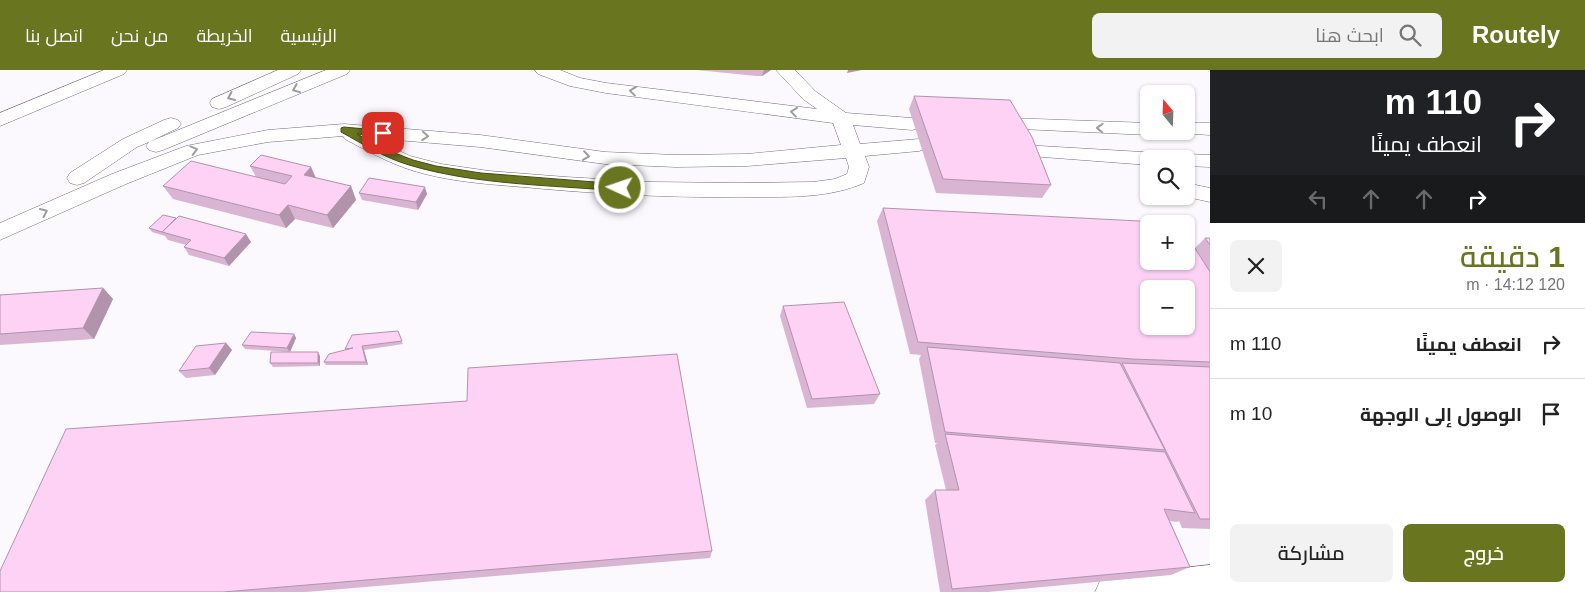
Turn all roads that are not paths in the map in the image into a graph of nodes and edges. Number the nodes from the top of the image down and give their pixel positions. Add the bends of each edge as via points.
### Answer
1 (118, 70) edge
2 (292, 70) edge
3 (341, 70) edge
4 (544, 70) edge
5 (785, 70) edge
6 (841, 118) junction
7 (0, 120) edge
8 (912, 124) dead end
9 (1007, 124) edge
10 (1047, 126) junction
11 (1140, 129) edge
12 (1195, 129) edge
13 (1210, 129) edge
14 (344, 130) junction
15 (919, 145) dead end
16 (854, 150) junction
17 (1023, 151) edge
18 (1055, 152) junction
19 (1113, 157) junction
20 (1140, 158) edge
21 (1195, 160) edge
22 (1210, 161) edge
23 (1140, 170) edge
24 (77, 178) junction
25 (1195, 192) edge
26 (1210, 196) edge
27 (0, 213) edge
28 (0, 232) edge
29 (1210, 581) edge
30 (1111, 592) edge

1 - 7 street
2 -> 24 street via 130,143
3 -> 24 street
6 -> 4 street via 606,88 576,82
5 - 6 street via 809,95
6 - 8 street
6 - 16 street
9 - 10 street
11 -> 10 street
10 - 18 street via 1056,132 1060,140 1060,147
12 - 13 street
14 -> 16 street via 480,140 631,161 747,160
14 - 16 street via 384,152 436,169 600,187 670,190 823,188 845,184 857,178 859,167
28 -> 14 street via 192,150 268,136
15 - 16 street
17 - 18 street
18 - 19 street
19 - 20 street
19 - 23 street
21 - 22 street
24 - 27 street
25 - 26 street
29 - 30 street

